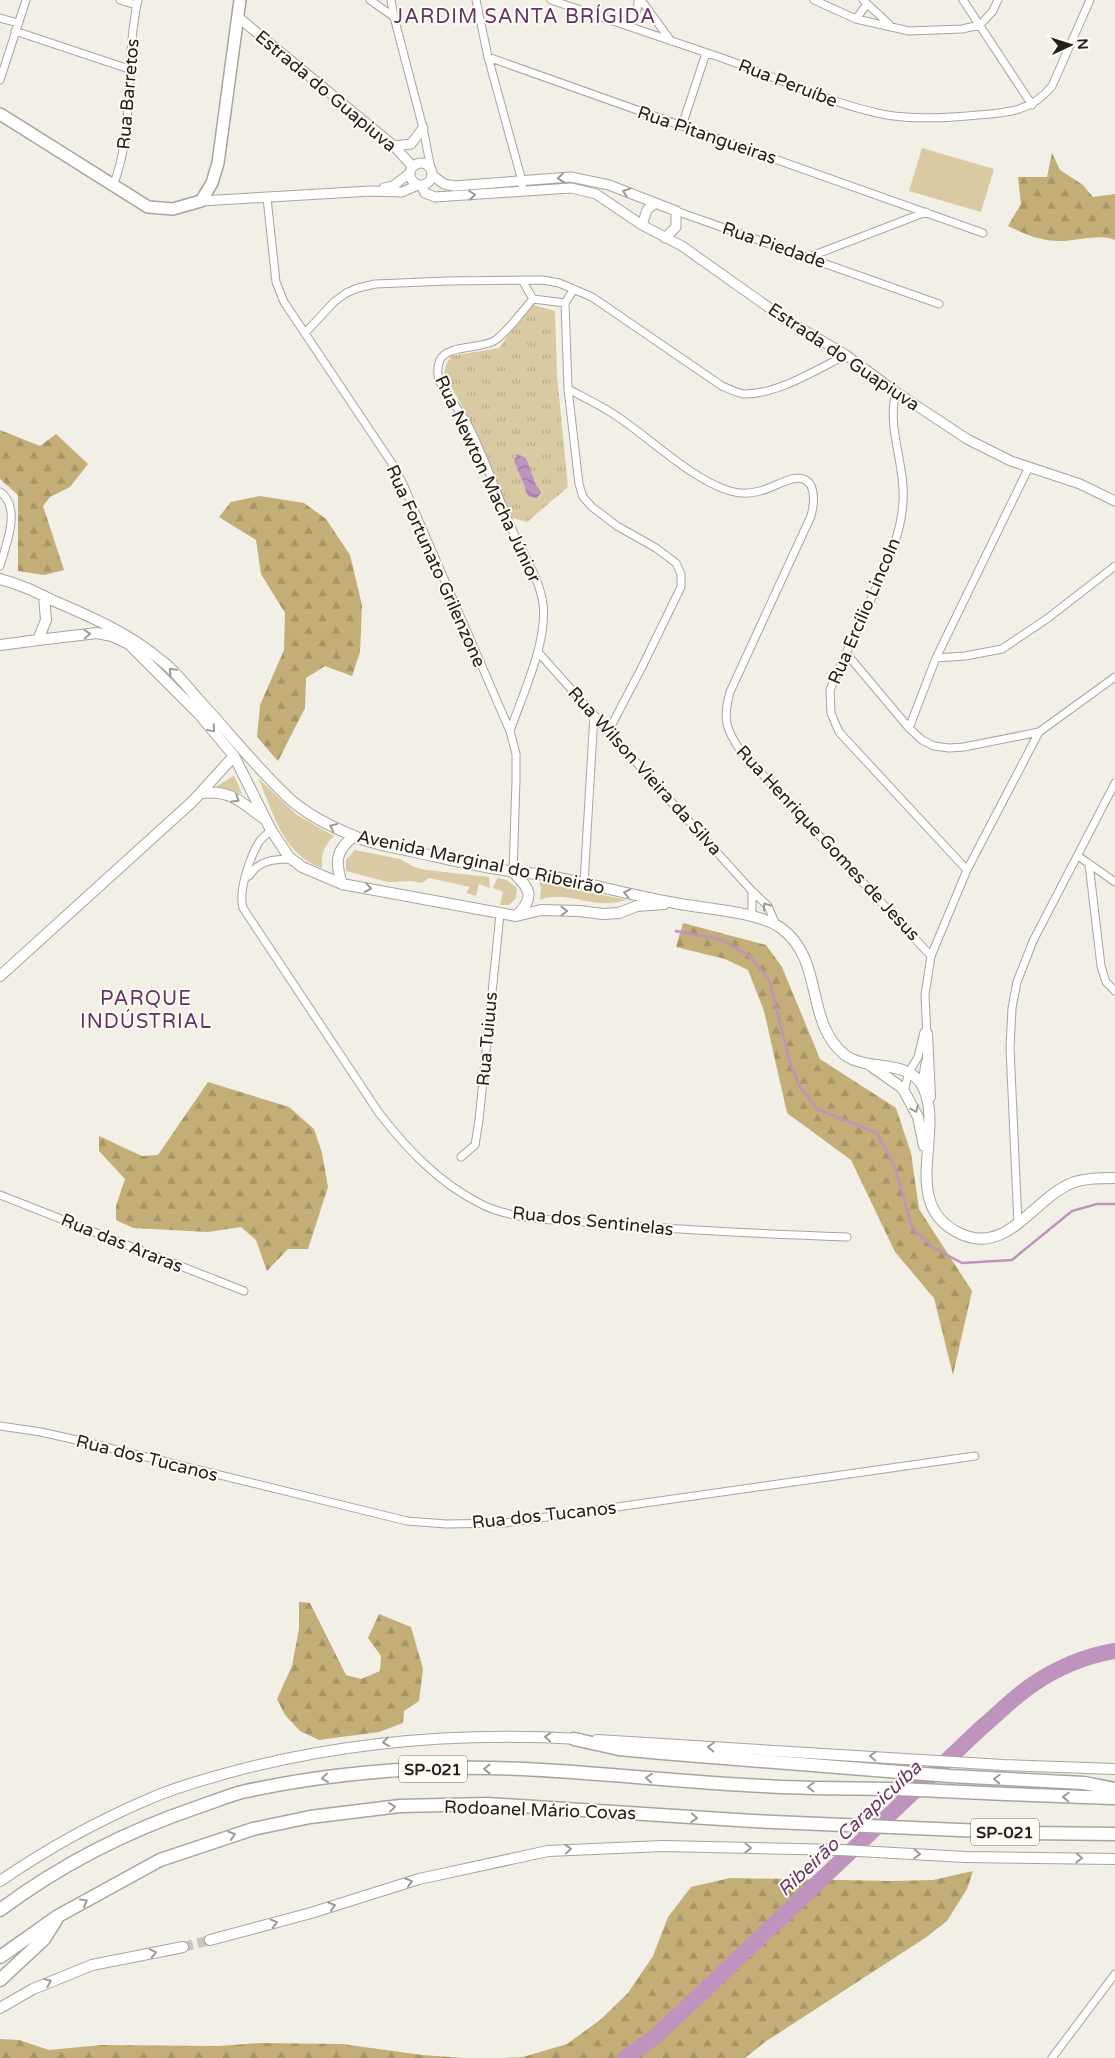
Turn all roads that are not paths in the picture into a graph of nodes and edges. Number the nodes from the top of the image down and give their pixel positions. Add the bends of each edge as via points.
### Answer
1 (26, 0) edge
2 (120, 0) edge
3 (240, 0) edge
4 (370, 0) edge
5 (391, 0) edge
6 (476, 0) edge
7 (551, 0) edge
8 (640, 0) edge
9 (814, 0) edge
10 (836, 0) edge
11 (963, 0) edge
12 (998, 0) edge
13 (1090, 0) edge
14 (865, 2) edge
15 (137, 3) edge
16 (828, 5) junction
17 (238, 17) junction
18 (394, 17) junction
19 (0, 18) edge
20 (856, 19) junction
21 (18, 23) junction
22 (620, 23) junction
23 (980, 25) junction
24 (894, 27) junction
25 (15, 31) junction
26 (672, 42) junction
27 (706, 53) junction
28 (488, 58) junction
29 (129, 69) junction
30 (0, 80) edge
31 (1032, 105) junction
32 (0, 114) edge
33 (682, 126) junction
34 (423, 128) junction
35 (394, 146) junction
36 (411, 170) junction
37 (432, 172) junction
38 (522, 181) junction
39 (419, 185) junction
40 (609, 185) joint
41 (113, 186) junction
42 (372, 191) junction
43 (522, 191) junction
44 (267, 198) junction
45 (200, 201) junction
46 (655, 203) junction
47 (676, 211) junction
48 (926, 212) junction
49 (642, 225) junction
50 (676, 227) junction
51 (983, 233) dead end
52 (665, 238) junction
53 (682, 246) junction
54 (809, 257) junction
55 (522, 280) junction
56 (574, 288) junction
57 (533, 299) junction
58 (565, 303) junction
59 (939, 304) dead end
60 (305, 333) junction
61 (846, 355) junction
62 (568, 389) junction
63 (896, 392) junction
64 (1029, 467) junction
65 (0, 492) edge
66 (1115, 501) edge
67 (0, 566) edge
68 (1115, 566) edge
69 (0, 579) edge
70 (44, 596) junction
71 (38, 640) junction
72 (0, 645) edge
73 (538, 652) junction
74 (846, 653) junction
75 (936, 658) junction
76 (1115, 677) edge
77 (594, 715) junction
78 (909, 728) junction
79 (609, 730) junction
80 (510, 731) junction
81 (1039, 732) junction
82 (234, 756) junction
83 (1115, 783) edge
84 (202, 793) junction
85 (264, 819) junction
86 (270, 830) junction
87 (354, 836) junction
88 (1078, 856) junction
89 (293, 860) junction
90 (1089, 864) junction
91 (967, 870) junction
92 (513, 872) junction
93 (1115, 882) edge
94 (244, 883) junction
95 (584, 883) junction
96 (342, 884) junction
97 (752, 891) junction
98 (675, 904) junction
99 (500, 914) junction
100 (516, 916) junction
101 (752, 917) junction
102 (776, 925) junction
103 (931, 956) junction
104 (0, 976) edge
105 (1115, 991) edge
106 (926, 1019) junction
107 (927, 1034) junction
108 (868, 1064) junction
109 (909, 1072) junction
110 (922, 1084) junction
111 (904, 1091) junction
112 (929, 1103) junction
113 (461, 1157) dead end
114 (927, 1160) junction
115 (1115, 1178) edge
116 (1086, 1180) junction
117 (1115, 1183) edge
118 (0, 1195) edge
119 (1018, 1224) junction
120 (847, 1237) dead end
121 (244, 1291) dead end
122 (0, 1426) edge
123 (975, 1456) dead end
124 (574, 1739) junction
125 (1115, 1769) edge
126 (1115, 1789) edge
127 (1115, 1798) edge
128 (1115, 1834) edge
129 (1115, 1859) edge
130 (0, 1881) edge
131 (0, 1910) edge
132 (58, 1916) junction
133 (210, 1940) tunnel mouth
134 (183, 1947) tunnel mouth
135 (0, 1958) edge
136 (1115, 1974) edge
137 (0, 1980) edge
138 (0, 2008) edge
139 (1052, 2058) edge

1 - 21 street
2 - 15 street
3 - 17 main road
4 - 18 street
5 - 18 street
6 - 28 street
7 - 22 street, Rua Peruíbe
8 - 22 street via 636,13
8 - 26 street
9 - 16 street
10 - 16 street
11 - 23 street
12 - 23 street
13 - 31 street via 1052,86 1043,98
14 - 20 street
14 - 24 street
15 - 29 street, Rua Barretos
16 - 20 street
17 - 35 street, Estrada do Guapiuva
17 - 45 main road via 218,163 212,183
18 - 34 street
19 - 21 street
20 - 24 street
21 - 25 street
22 - 26 street, Rua Peruíbe
23 - 24 street via 924,30
23 - 31 street
25 - 29 street
25 - 30 street
26 - 27 street, Rua Peruíbe
27 - 31 street, Rua Peruíbe via 846,105 889,115 962,117 1014,111
27 - 33 street
28 - 33 street, Rua Pitangueiras
28 - 38 street
29 - 41 street, Rua Barretos via 125,140 121,166
32 - 41 main road
33 - 48 street, Rua Pitangueiras
34 - 35 street via 412,144
34 - 37 street
35 - 36 street, Estrada do Guapiuva
36 - 37 street, Estrada do Guapiuva via 423,163
36 - 39 street, Estrada do Guapiuva via 412,180
36 - 42 street via 393,186
37 - 38 street, Estrada do Guapiuva via 444,184 454,186
37 - 39 street via 430,181
40 -> 38 street, Estrada do Guapiuva via 571,177
38 - 43 street
39 - 42 street via 402,192
39 -> 43 street, Estrada do Guapiuva via 432,196
46 -> 40 street, Rua Piedade
41 - 45 main road via 148,207 159,209 173,209
42 - 44 street
43 - 49 street, Estrada do Guapiuva via 572,188 596,194
44 - 45 street
44 - 60 street, Rua Fortunato Grilenzone via 276,282 284,302
46 - 47 street, Rua Piedade
46 - 49 street via 646,210
47 - 50 street
47 - 54 street, Rua Piedade
48 - 51 street, Rua Pitangueiras
48 - 54 street
49 - 52 street, Estrada do Guapiuva
50 - 52 street
50 - 53 street
52 - 53 street, Estrada do Guapiuva
53 - 61 street, Estrada do Guapiuva via 785,319
54 - 59 street, Rua Piedade
55 - 56 street via 560,283
55 - 57 street
55 - 60 street via 382,284 358,288 334,302
56 - 58 street
56 - 61 street via 722,386 743,394 778,387
57 - 58 street
57 - 73 street, Rua Newton Macha Júnior via 496,340 443,355 437,373 468,426 538,587 543,604
58 - 62 street
60 - 80 street, Rua Fortunato Grilenzone via 403,484
61 - 63 street, Estrada do Guapiuva
62 - 79 street via 583,496 617,526 668,556 681,574 681,587
62 - 103 street, Rua Henrique Gomes de Jesus via 612,413 678,461 727,490 750,493 794,478 810,484 814,493 811,516 730,692 725,719 728,731 740,750
63 - 64 street, Estrada do Guapiuva via 967,439
63 - 74 street, Rua Ercílio Lincoln via 894,419 904,500 902,519 892,552
64 - 66 street, Estrada do Guapiuva via 1080,484
64 - 75 street
65 - 67 street via 10,504 11,518
68 - 75 street via 1002,649
69 - 70 main road, Avenida Marginal do Ribeirão
70 - 71 main road via 46,620
87 -> 70 main road, Avenida Marginal do Ribeirão via 321,821 291,800 164,662 99,620
71 - 72 main road, Avenida Marginal do Ribeirão
71 -> 82 main road, Avenida Marginal do Ribeirão via 97,633 129,644 199,714
73 - 77 street, Rua Wilson Vieira da Silva
73 - 80 street, Rua Newton Macha Júnior
74 - 78 street
74 - 91 street, Rua Ercílio Lincoln via 830,690 830,713 839,732
75 - 78 street
76 - 81 street
77 - 79 street, Rua Wilson Vieira da Silva
77 - 95 street
78 - 81 street via 922,740 949,748
79 - 97 street, Rua Wilson Vieira da Silva
80 - 92 street, Rua Fortunato Grilenzone via 516,754
81 - 91 street
82 - 84 main road
82 - 85 main road, Avenida Marginal do Ribeirão
83 - 88 street
84 -> 85 main road via 217,791 230,794
84 - 104 main road
85 - 86 main road, Avenida Marginal do Ribeirão
86 - 89 main road, Avenida Marginal do Ribeirão
86 - 94 street, Rua dos Sentinelas via 259,842
87 - 92 main road, Avenida Marginal do Ribeirão via 368,842
87 - 96 main road via 344,844 338,857 337,868
88 - 90 street
88 - 119 street via 1032,941 1017,982 1012,1008 1010,1048
89 - 94 street via 277,859 258,864
89 - 96 main road, Avenida Marginal do Ribeirão via 313,873
90 - 93 street
90 - 105 street via 1101,966 1106,982
91 - 103 street
92 - 95 main road, Avenida Marginal do Ribeirão
92 - 100 main road via 526,886 529,897 525,908
94 - 120 street, Rua dos Sentinelas via 241,902 250,920 379,1113 416,1157 466,1196 500,1211 546,1219
98 -> 95 main road, Avenida Marginal do Ribeirão
96 -> 99 main road, Avenida Marginal do Ribeirão
97 - 101 street
102 -> 97 street, Rua Wilson Vieira da Silva via 768,906
100 -> 98 main road, Avenida Marginal do Ribeirão via 541,910 619,913 637,906
98 - 101 main road, Avenida Marginal do Ribeirão
99 - 100 main road, Avenida Marginal do Ribeirão
99 - 113 street, Rua Tuiuus via 475,1145
101 - 102 main road, Avenida Marginal do Ribeirão
102 - 108 main road, Avenida Marginal do Ribeirão via 792,937 804,955 816,1004 831,1038 841,1052
103 - 106 street via 925,994
106 - 107 street
106 - 109 street via 918,1057
107 - 110 street
107 - 112 main road
108 - 109 main road, Avenida Marginal do Ribeirão
108 - 111 main road, Avenida Marginal do Ribeirão
109 - 110 main road, Avenida Marginal do Ribeirão
109 - 111 street
110 - 112 main road, Avenida Marginal do Ribeirão
111 -> 114 main road, Avenida Marginal do Ribeirão via 918,1117
112 - 114 main road, Avenida Marginal do Ribeirão
114 - 119 main road, Avenida Marginal do Ribeirão via 928,1196 934,1212 943,1223 970,1238 987,1239 999,1236
115 - 116 main road, Avenida Marginal do Ribeirão
116 - 117 main road, Avenida Marginal do Ribeirão
116 - 119 main road, Avenida Marginal do Ribeirão via 1069,1184
118 - 121 street, Rua das Araras
122 - 123 street, Rua dos Tucanos via 76,1440 406,1521 446,1524 505,1523
125 -> 124 main road
126 -> 124 highway via 1084,1783 950,1776 619,1749
124 -> 130 main road via 431,1738 338,1749 257,1765 142,1802 77,1834
127 -> 131 highway, Rodoanel Mário Covas / SP-021 via 764,1786 521,1769 376,1772 320,1778 240,1793 179,1813 93,1851 34,1885
132 -> 128 highway, Rodoanel Mário Covas / SP-021 via 160,1860 253,1828 400,1806 487,1804 753,1821
133 -> 129 main road via 419,1879 548,1851 663,1846
132 - 135 highway, Rodoanel Mário Covas / SP-021
132 - 137 highway via 44,1939
138 -> 134 main road via 32,1989 92,1965
136 - 139 street

